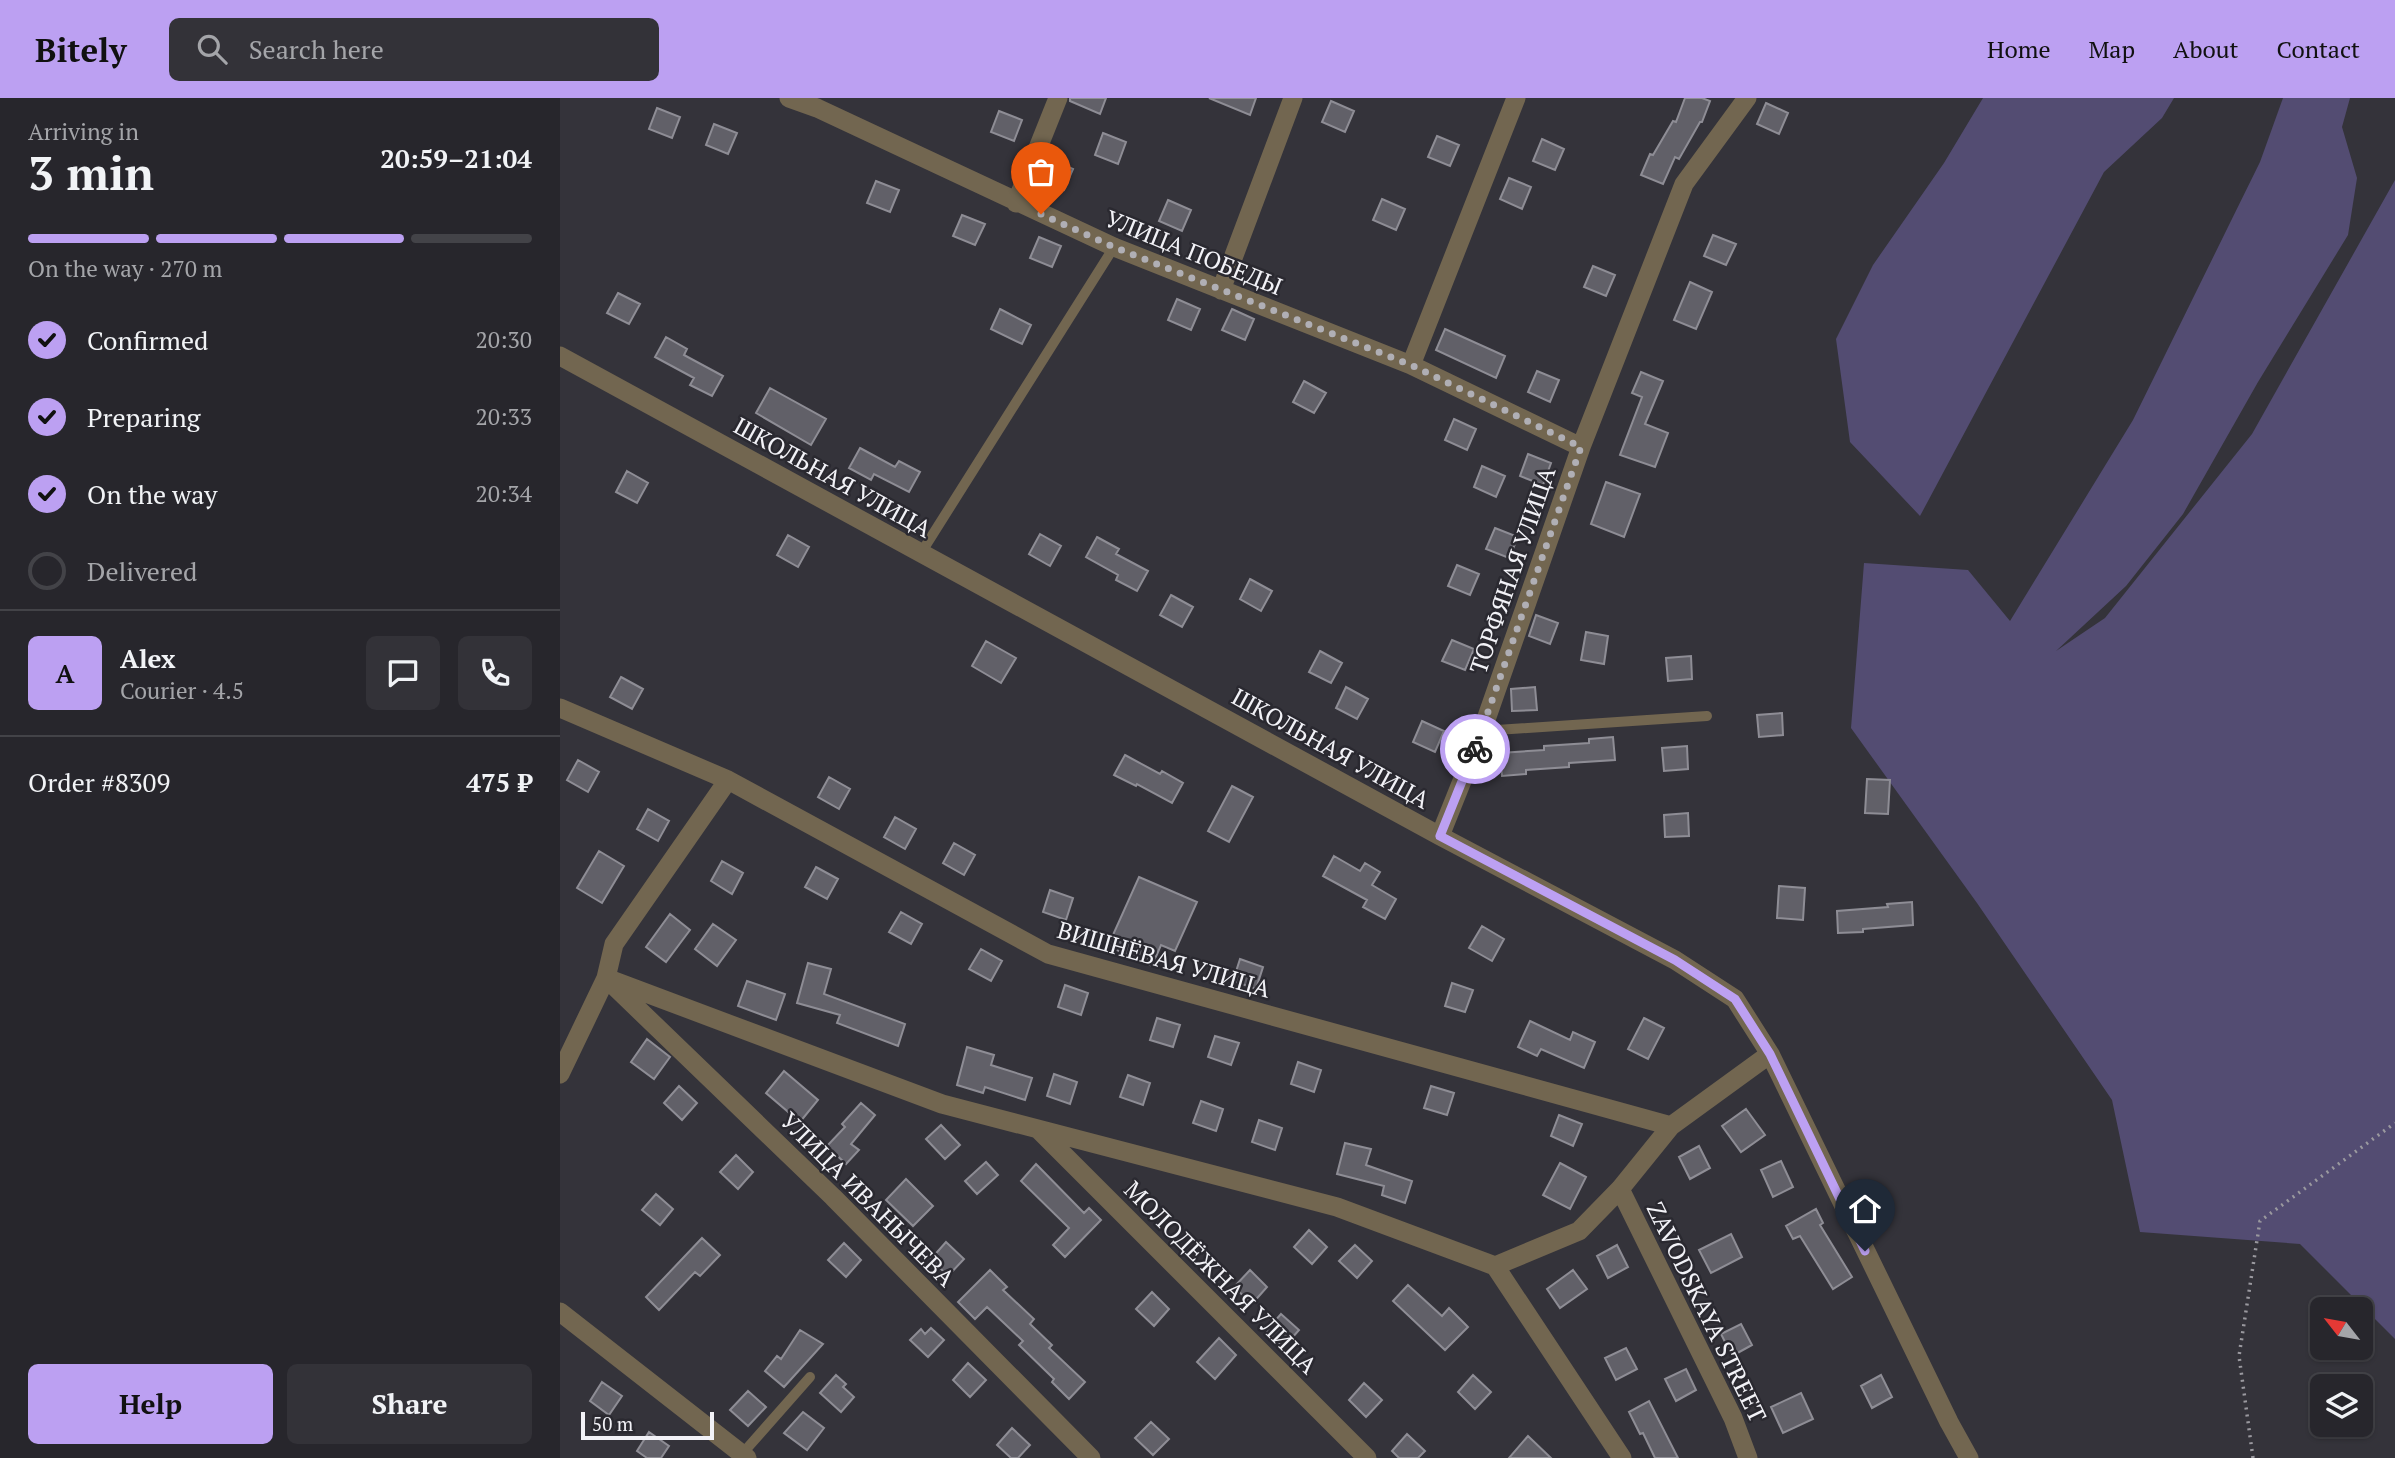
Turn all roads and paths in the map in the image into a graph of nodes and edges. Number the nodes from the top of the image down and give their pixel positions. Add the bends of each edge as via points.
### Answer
1 (789, 98) edge
2 (1058, 98) edge
3 (1293, 98) edge
4 (1516, 98) edge
5 (1747, 98) edge
6 (819, 103) edge
7 (1016, 203) junction
8 (1114, 247) junction
9 (1221, 290) junction
10 (560, 356) edge
11 (1411, 365) junction
12 (1581, 447) junction
13 (921, 553) junction
14 (560, 708) edge
15 (1707, 716) dead end
16 (1482, 731) junction
17 (729, 780) junction
18 (1440, 836) junction
19 (606, 978) junction
20 (1770, 1054) junction
21 (560, 1074) edge
22 (2395, 1123) edge
23 (1671, 1126) junction
24 (1040, 1130) junction
25 (1620, 1189) junction
26 (1495, 1266) junction
27 (560, 1312) edge
28 (810, 1377) dead end
29 (745, 1456) edge
30 (1091, 1458) edge
31 (1367, 1458) edge
32 (1622, 1458) edge
33 (1748, 1458) edge
34 (1969, 1458) edge
35 (2253, 1458) edge

1 - 6 street, УЛИЦА ПОБЕДЫ
2 - 7 street
3 - 9 street
4 - 11 street
5 - 12 street, ТОРФЯНАЯ УЛИЦА via 1684,184
6 - 7 street, УЛИЦА ПОБЕДЫ
7 - 8 street, УЛИЦА ПОБЕДЫ
8 - 9 street, УЛИЦА ПОБЕДЫ
8 - 13 lane
9 - 11 street, УЛИЦА ПОБЕДЫ
10 - 13 street, ШКОЛЬНАЯ УЛИЦА
11 - 12 street, УЛИЦА ПОБЕДЫ
12 - 16 street, ТОРФЯНАЯ УЛИЦА
13 - 18 street, ШКОЛЬНАЯ УЛИЦА
14 - 17 street, ВИШНЁВАЯ УЛИЦА
15 - 16 lane
16 - 18 street, ТОРФЯНАЯ УЛИЦА
17 - 19 street via 614,944
17 - 23 street, ВИШНЁВАЯ УЛИЦА via 1048,954
18 - 20 street, ШКОЛЬНАЯ УЛИЦА via 1675,960 1735,999
19 - 21 street
19 - 24 street via 942,1104
19 - 30 street, УЛИЦА ИВАНЫЧЕВА via 833,1197
20 - 23 street
20 - 34 street, ШКОЛЬНАЯ УЛИЦА
22 - 35 path via 2260,1221 2239,1356
23 - 25 street
24 - 26 street via 1337,1207
24 - 31 street, МОЛОДЁЖНАЯ УЛИЦА
25 - 26 street via 1579,1231
25 - 33 street, ZAVODSKAYA STREET via 1733,1418
26 - 32 street
27 - 29 street
28 - 29 lane

